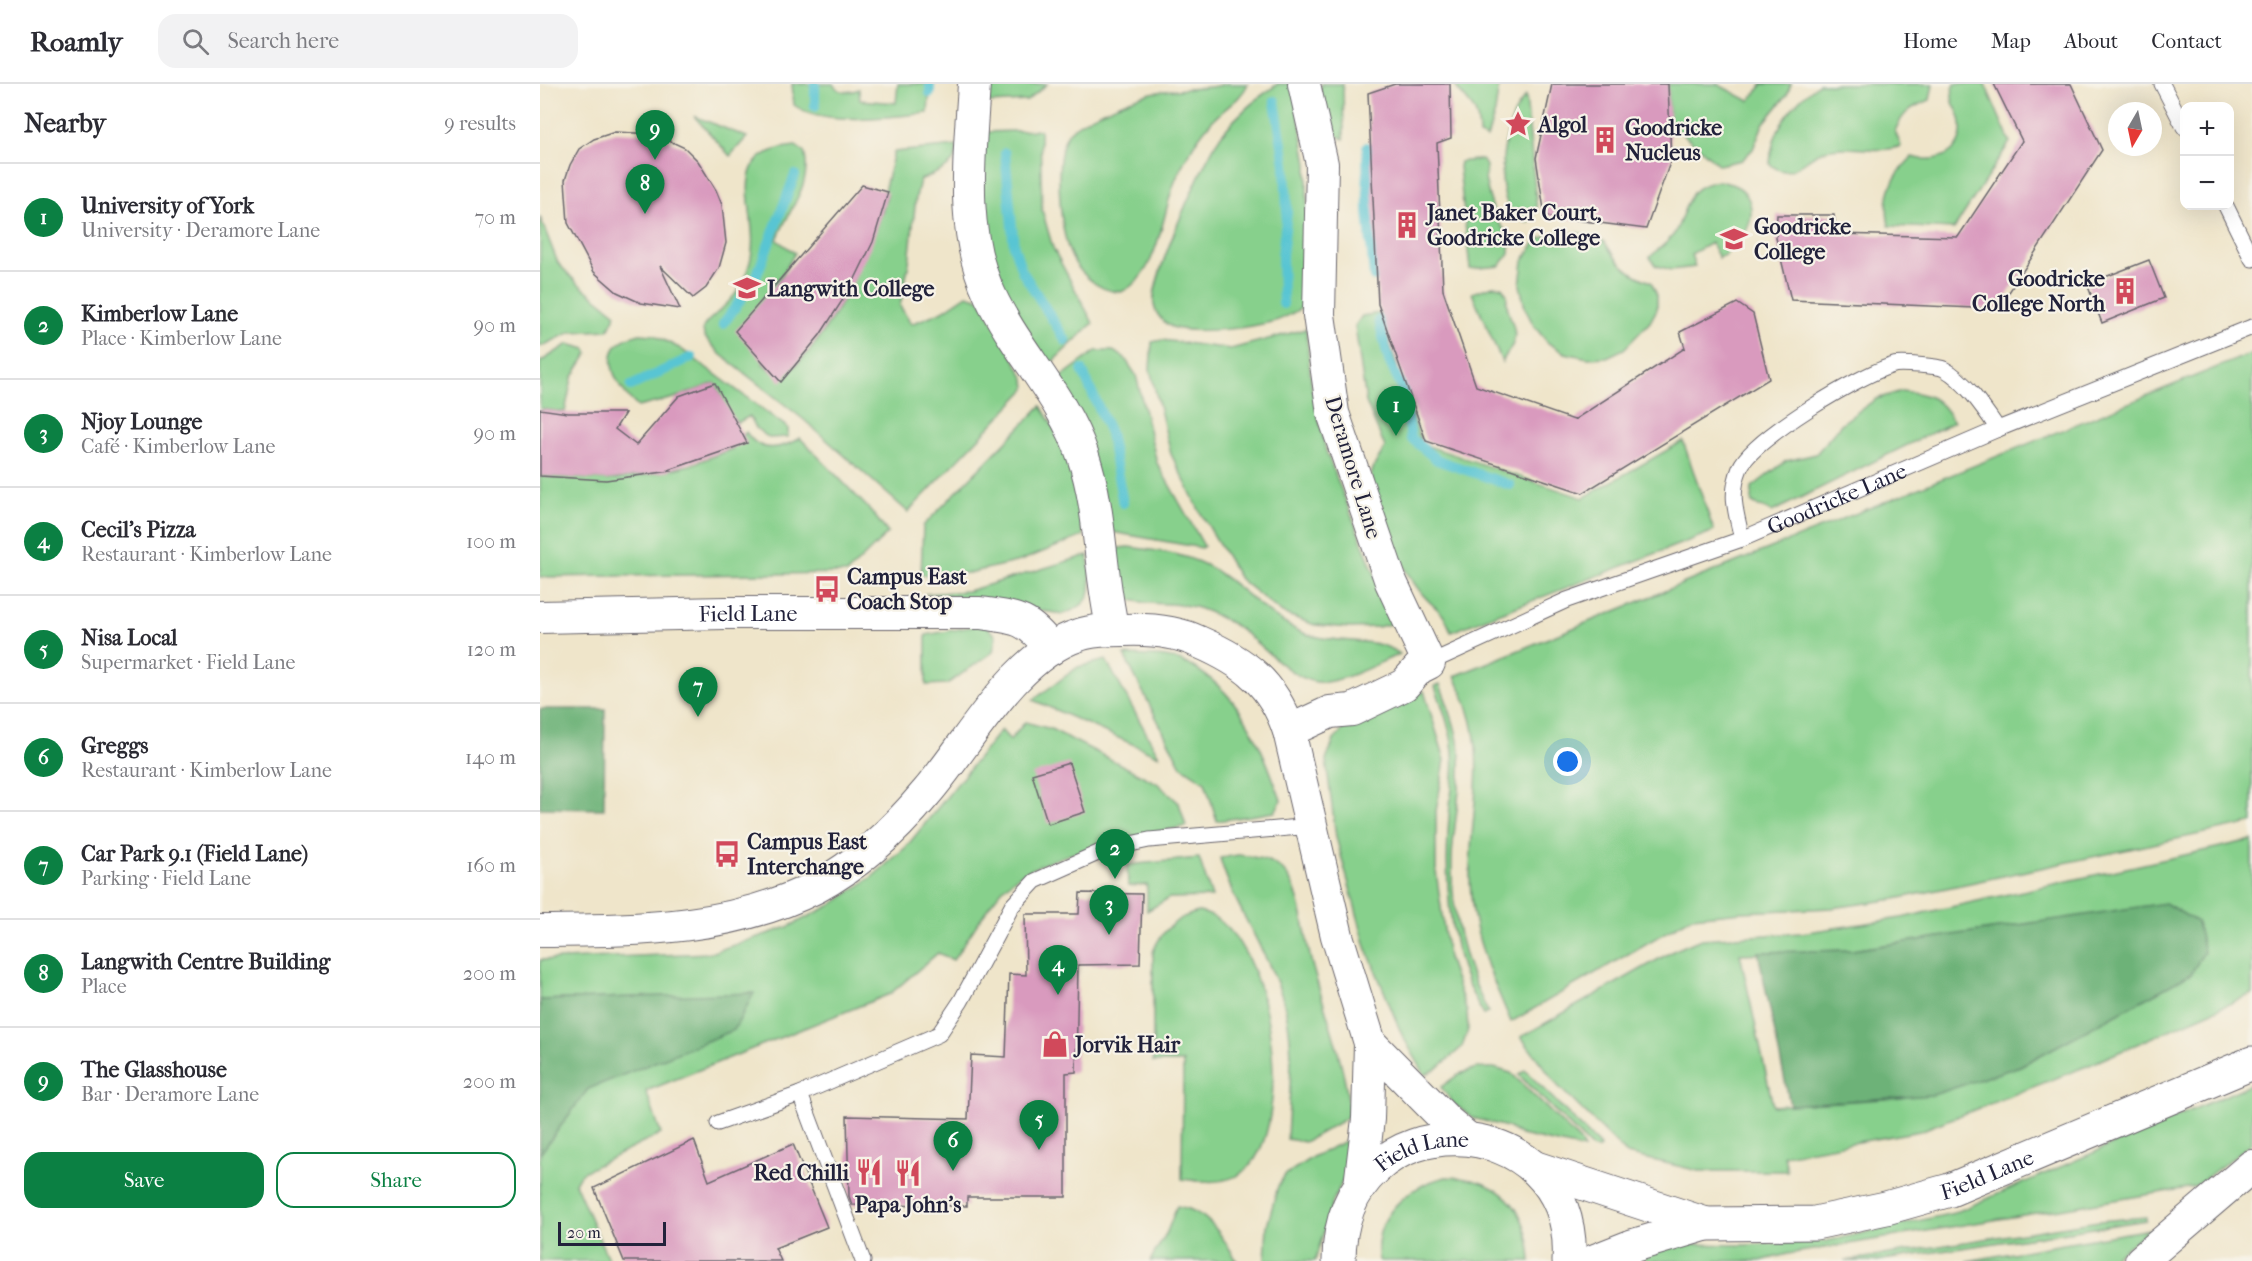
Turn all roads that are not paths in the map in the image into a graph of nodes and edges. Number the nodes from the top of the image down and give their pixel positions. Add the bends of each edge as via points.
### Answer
1 (974, 84) edge
2 (1304, 84) edge
3 (2162, 84) edge
4 (2180, 119) edge
5 (2230, 210) edge
6 (2245, 224) edge
7 (2252, 259) edge
8 (2252, 327) edge
9 (1998, 429) junction
10 (1742, 539) junction
11 (540, 617) edge
12 (1113, 630) junction
13 (1051, 649) junction
14 (1424, 665) junction
15 (1289, 731) junction
16 (1312, 826) junction
17 (540, 931) edge
18 (1370, 1043) junction
19 (2252, 1063) edge
20 (800, 1094) junction
21 (718, 1123) dead end
22 (1467, 1138) junction
23 (2252, 1166) edge
24 (1533, 1167) junction
25 (1360, 1186) junction
26 (1706, 1224) junction
27 (863, 1261) edge
28 (1339, 1261) edge
29 (1569, 1261) edge
30 (1594, 1261) edge
31 (2140, 1261) edge

1 - 12 street via 969,186 974,239 989,294 1067,416 1083,456 1094,498 1104,595
2 - 14 street, Deramore Lane via 1322,164 1319,315 1333,413
3 - 4 lane
5 - 6 lane
6 - 7 lane
8 - 9 lane, Goodricke Lane
9 - 10 lane, Goodricke Lane
9 - 10 lane via 1975,396 1943,368 1895,364 1840,388 1768,439 1741,465 1732,495
10 - 14 lane, Goodricke Lane via 1567,600
11 - 13 street, Field Lane via 980,613 1010,617 1035,628
12 - 13 street via 1079,635
12 - 15 street via 1169,633 1227,655 1262,681 1283,713
13 - 17 street via 993,704 927,792 890,831 816,887 733,917 662,928
14 - 15 street, Goodricke Lane via 1398,668 1343,695 1329,711
15 - 16 street
16 - 18 street via 1336,936
16 - 20 lane via 1149,840 1107,849 1035,880 1012,906 939,1034
18 - 22 street
18 - 25 street via 1368,1119
19 - 26 street, Field Lane via 1940,1193 1815,1223
20 - 21 lane
20 - 27 lane
22 - 24 street, Field Lane via 1496,1144
22 - 25 street, Field Lane via 1436,1139 1407,1147 1381,1163
23 - 31 street
24 - 26 street, Field Lane
24 - 29 street, Field Lane via 1560,1204 1567,1226
25 - 28 street, Field Lane via 1347,1209 1340,1234
26 - 30 street, Field Lane

